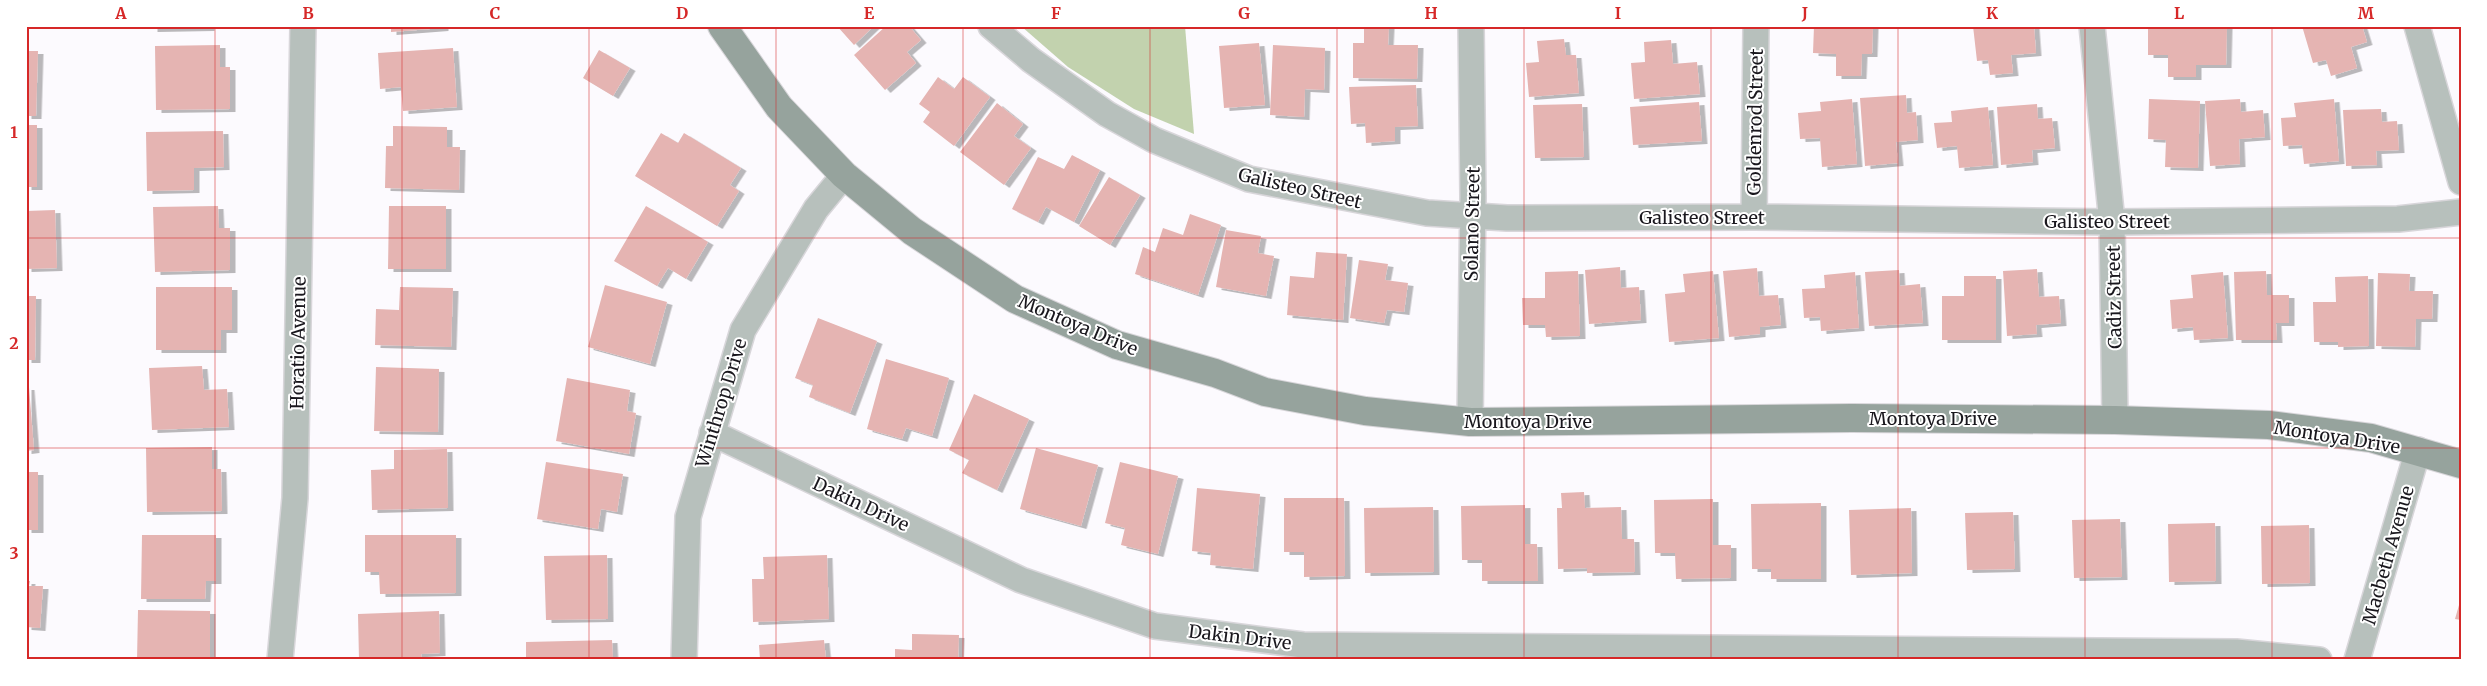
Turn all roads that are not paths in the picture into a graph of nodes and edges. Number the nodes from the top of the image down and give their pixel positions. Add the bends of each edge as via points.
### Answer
1 (303, 26) edge
2 (722, 26) edge
3 (991, 26) edge
4 (1471, 26) edge
5 (1756, 26) edge
6 (2092, 26) edge
7 (2418, 26) edge
8 (844, 176) junction
9 (2461, 182) edge
10 (2461, 212) edge
11 (1472, 217) junction
12 (1754, 217) junction
13 (2112, 222) junction
14 (2115, 420) junction
15 (1470, 422) junction
16 (712, 433) junction
17 (2418, 450) junction
18 (2461, 464) edge
19 (280, 660) edge
20 (684, 660) edge
21 (2319, 660) edge
22 (2357, 660) edge

1 - 19 street, Horatio Avenue via 295,498
2 - 8 street, Montoya Drive via 779,107
3 - 11 street, Galisteo Street via 1031,60 1106,114 1154,140 1249,180 1427,213
4 - 11 street, Solano Street
5 - 12 street, Goldenrod Street
6 - 13 street, Cadiz Street
7 - 9 street
8 - 15 street, Montoya Drive via 912,231 1015,299 1117,345 1215,373 1265,392 1365,411
8 - 16 street, Winthrop Drive via 816,209 743,330
10 - 13 street, Galisteo Street via 2398,219
11 - 12 street, Galisteo Street
11 - 15 street, Solano Street
12 - 13 street, Galisteo Street
13 - 14 street, Cadiz Street
14 - 15 street, Montoya Drive via 1852,418
14 - 17 street, Montoya Drive via 2269,425 2371,438
16 - 20 street, Winthrop Drive via 688,516
16 - 21 street, Dakin Drive via 1021,580 1155,626 1304,645 2236,652
17 - 18 street, Montoya Drive
17 - 22 street, Macbeth Avenue

